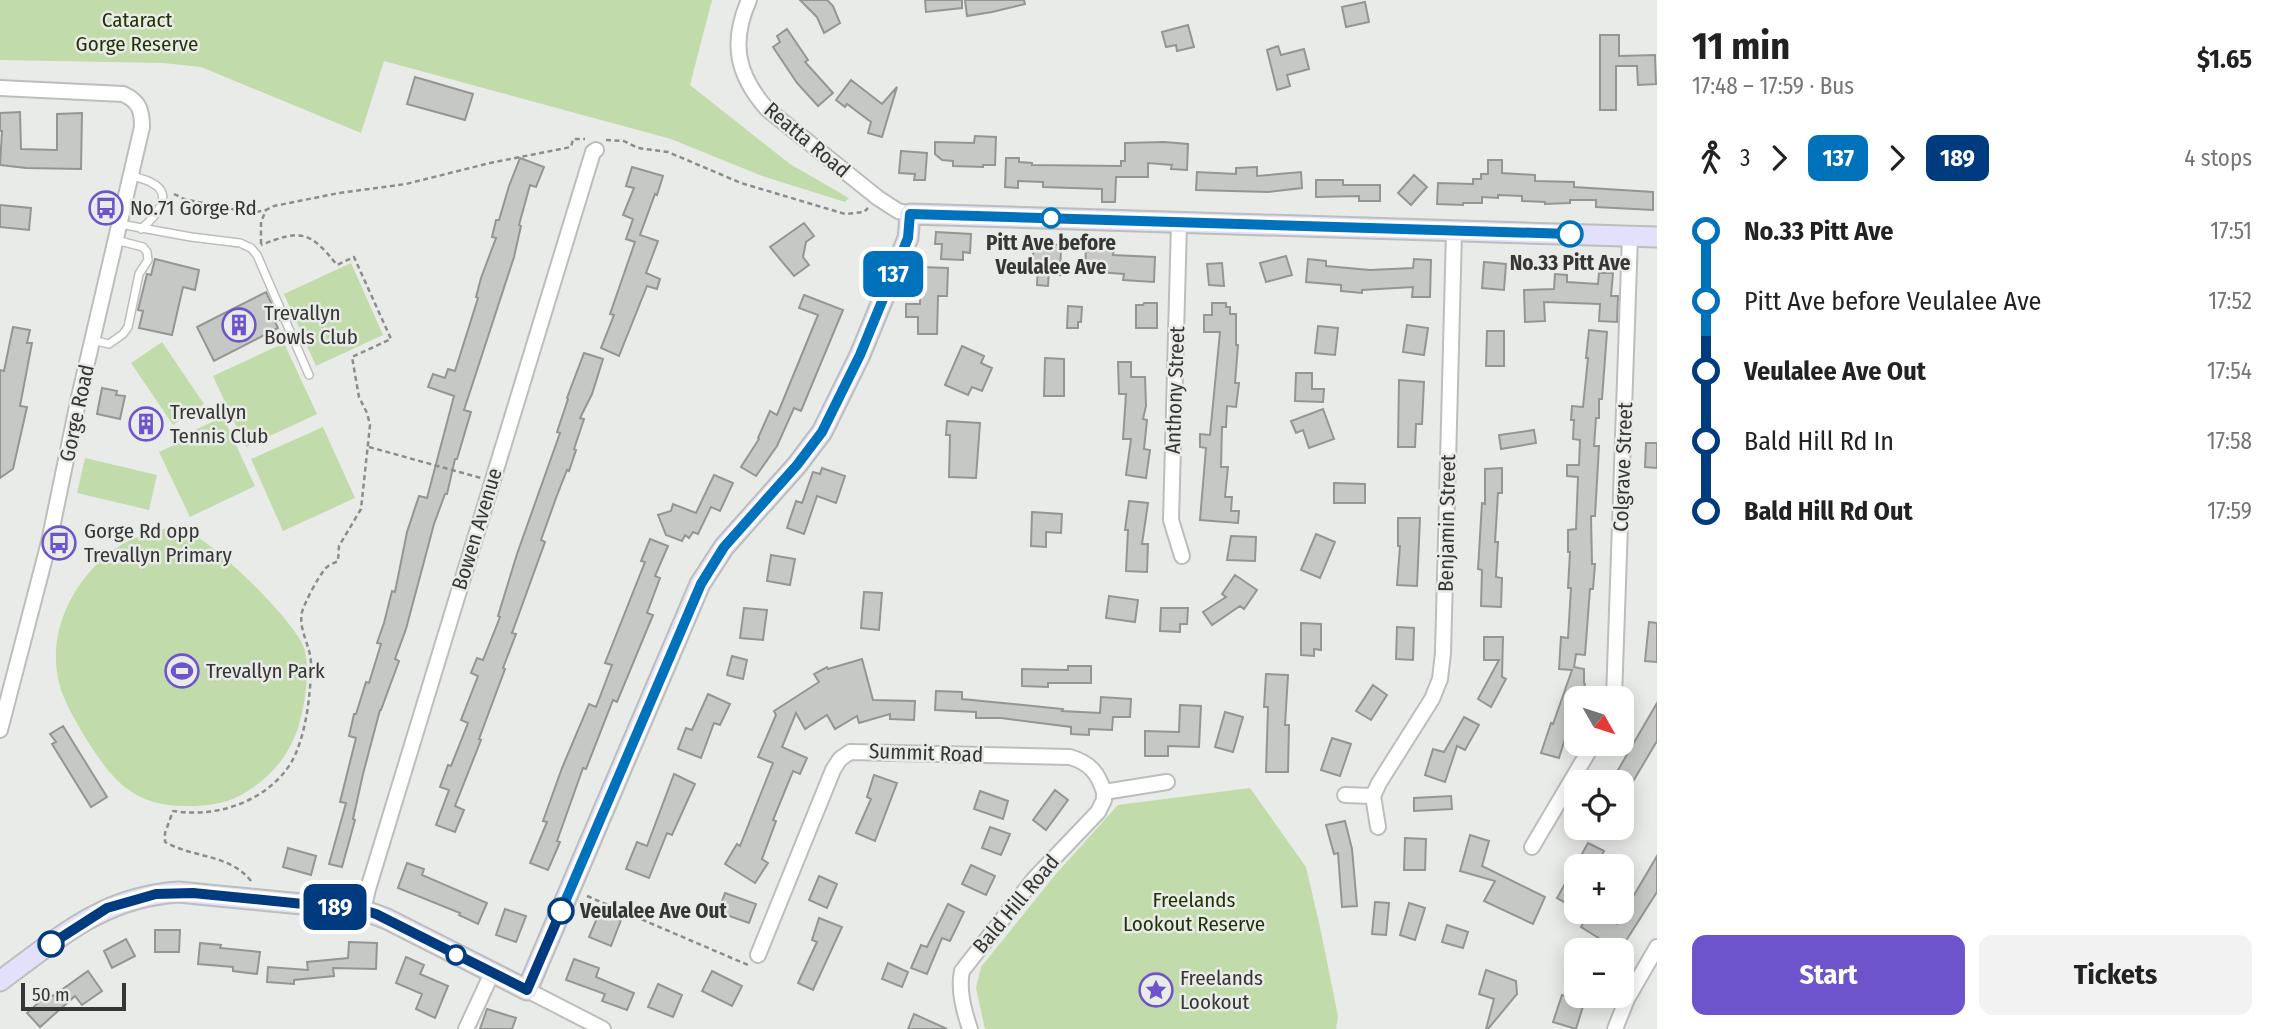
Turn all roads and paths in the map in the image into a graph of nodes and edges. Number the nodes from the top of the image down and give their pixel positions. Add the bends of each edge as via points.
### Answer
1 (749, 0) edge
2 (0, 89) edge
3 (597, 143) junction
4 (129, 175) junction
5 (154, 183) junction
6 (871, 206) dead end
7 (266, 210) junction
8 (910, 214) junction
9 (1180, 223) junction
10 (119, 224) junction
11 (141, 229) junction
12 (1454, 232) junction
13 (1630, 236) junction
14 (1657, 237) edge
15 (115, 240) junction
16 (261, 245) junction
17 (251, 248) junction
18 (93, 340) junction
19 (309, 375) dead end
20 (369, 447) junction
21 (491, 481) junction
22 (1182, 556) dead end
23 (1614, 686) edge
24 (0, 730) edge
25 (1586, 756) edge
26 (1167, 782) dead end
27 (1104, 792) junction
28 (1345, 795) dead end
29 (1373, 796) junction
30 (1378, 827) dead end
31 (1532, 847) dead end
32 (585, 895) dead end
33 (265, 900) junction
34 (363, 910) junction
35 (1657, 947) edge
36 (758, 955) joint
37 (492, 973) junction
38 (0, 981) edge
39 (527, 990) junction
40 (466, 1029) edge
41 (603, 1029) edge
42 (970, 1029) edge
43 (1615, 1029) edge

1 - 8 street, Reatta Road via 738,44 739,61 753,93 877,198
2 - 4 street, Gorge Road via 131,97 142,113 142,127
3 - 6 path via 624,141 668,152 741,183 845,214 864,212
3 - 7 path via 573,139 571,147
3 - 21 street, Bowen Avenue
4 - 5 lane
4 - 10 street, Gorge Road
5 - 7 path via 184,199 251,213
5 - 11 lane via 163,197 162,206
7 - 16 path
8 - 9 street
8 - 39 street via 908,238 860,355 822,432 724,547 701,584
9 - 12 street
9 - 22 street, Anthony Street via 1171,520
10 - 11 lane
10 - 15 street, Gorge Road
11 - 17 lane
12 - 13 street
12 - 29 street, Benjamin Street via 1440,679
13 - 14 street
13 - 23 street, Colgrave Street
15 - 18 street, Gorge Road
15 - 18 lane via 143,247 148,260 139,274 128,327 109,344
16 - 17 path
16 - 20 path via 298,234 313,239 337,265 354,257 391,339 352,357 370,425
17 - 19 lane
18 - 24 street, Gorge Road via 49,541
20 - 21 path
20 - 33 path via 361,509 339,545 338,561 324,570 303,609 301,622 311,660 310,692 292,761 268,788 231,808 173,811 165,833 165,842 177,849 231,863 243,871
21 - 34 street, Bowen Avenue
25 - 31 street
26 - 27 street
27 - 36 street, Summit Road via 1093,769 1070,757 850,752 833,770
27 - 42 street, Bald Hill Road via 1098,812 1034,879 962,971 961,996
28 - 29 street
29 - 30 street
32 - 36 path via 751,967
33 - 34 street
33 - 38 street via 178,892 132,899 81,923
34 - 37 street
35 - 43 street
37 - 39 street
37 - 40 street
39 - 41 street

